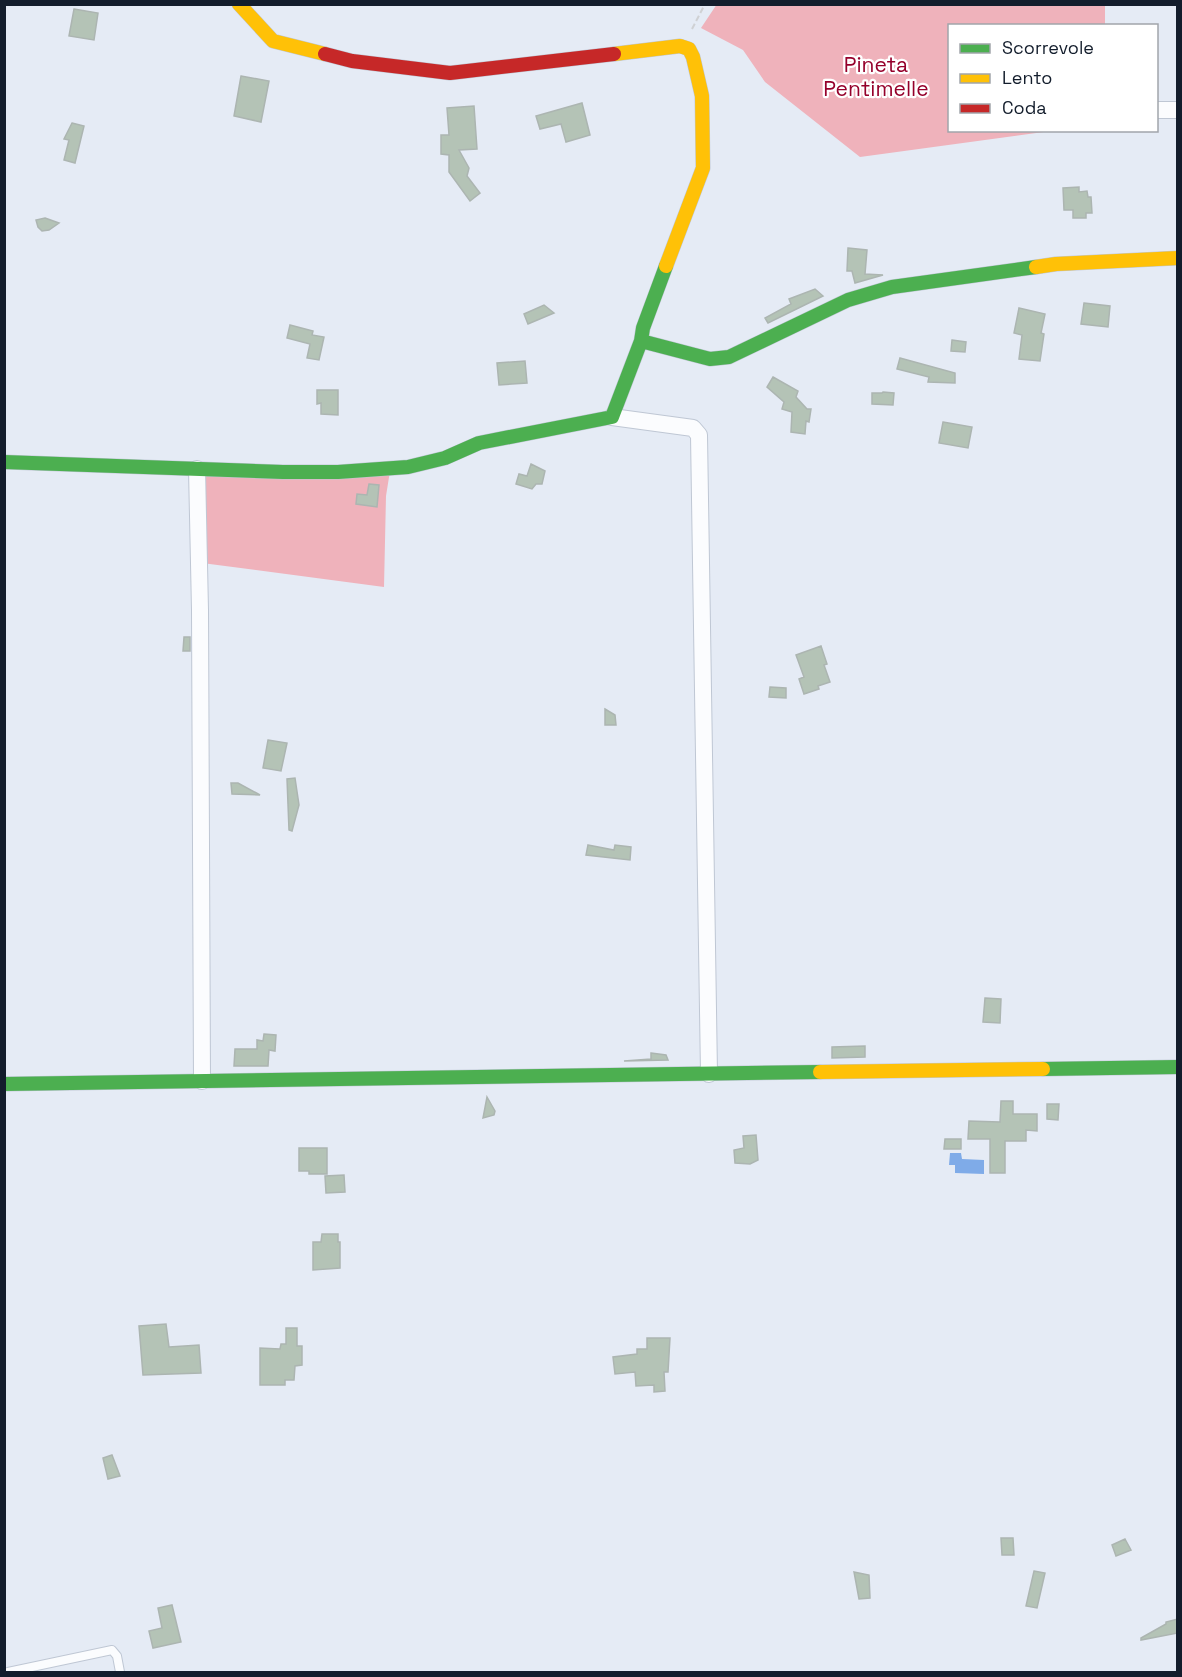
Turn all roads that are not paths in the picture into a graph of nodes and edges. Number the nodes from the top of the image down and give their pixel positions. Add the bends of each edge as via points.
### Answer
1 (239, 4) edge
2 (1158, 110) edge
3 (1178, 110) edge
4 (1178, 258) edge
5 (641, 341) junction
6 (612, 417) junction
7 (4, 462) edge
8 (196, 469) junction
9 (1178, 1067) edge
10 (709, 1074) junction
11 (202, 1081) junction
12 (4, 1084) edge
13 (8, 1672) edge
14 (120, 1672) edge

1 - 5 street via 273,41 352,61 450,73 680,46 689,49 702,96 703,168
2 - 3 street
4 - 5 street via 1056,264 892,287 848,300 729,357 710,359
5 - 6 street
6 - 8 street via 480,443 445,458 408,467 338,472
6 - 10 street via 693,428 699,435
7 - 8 street
8 - 11 street
9 - 10 street
10 - 11 street
11 - 12 street
13 - 14 lane via 112,1650

